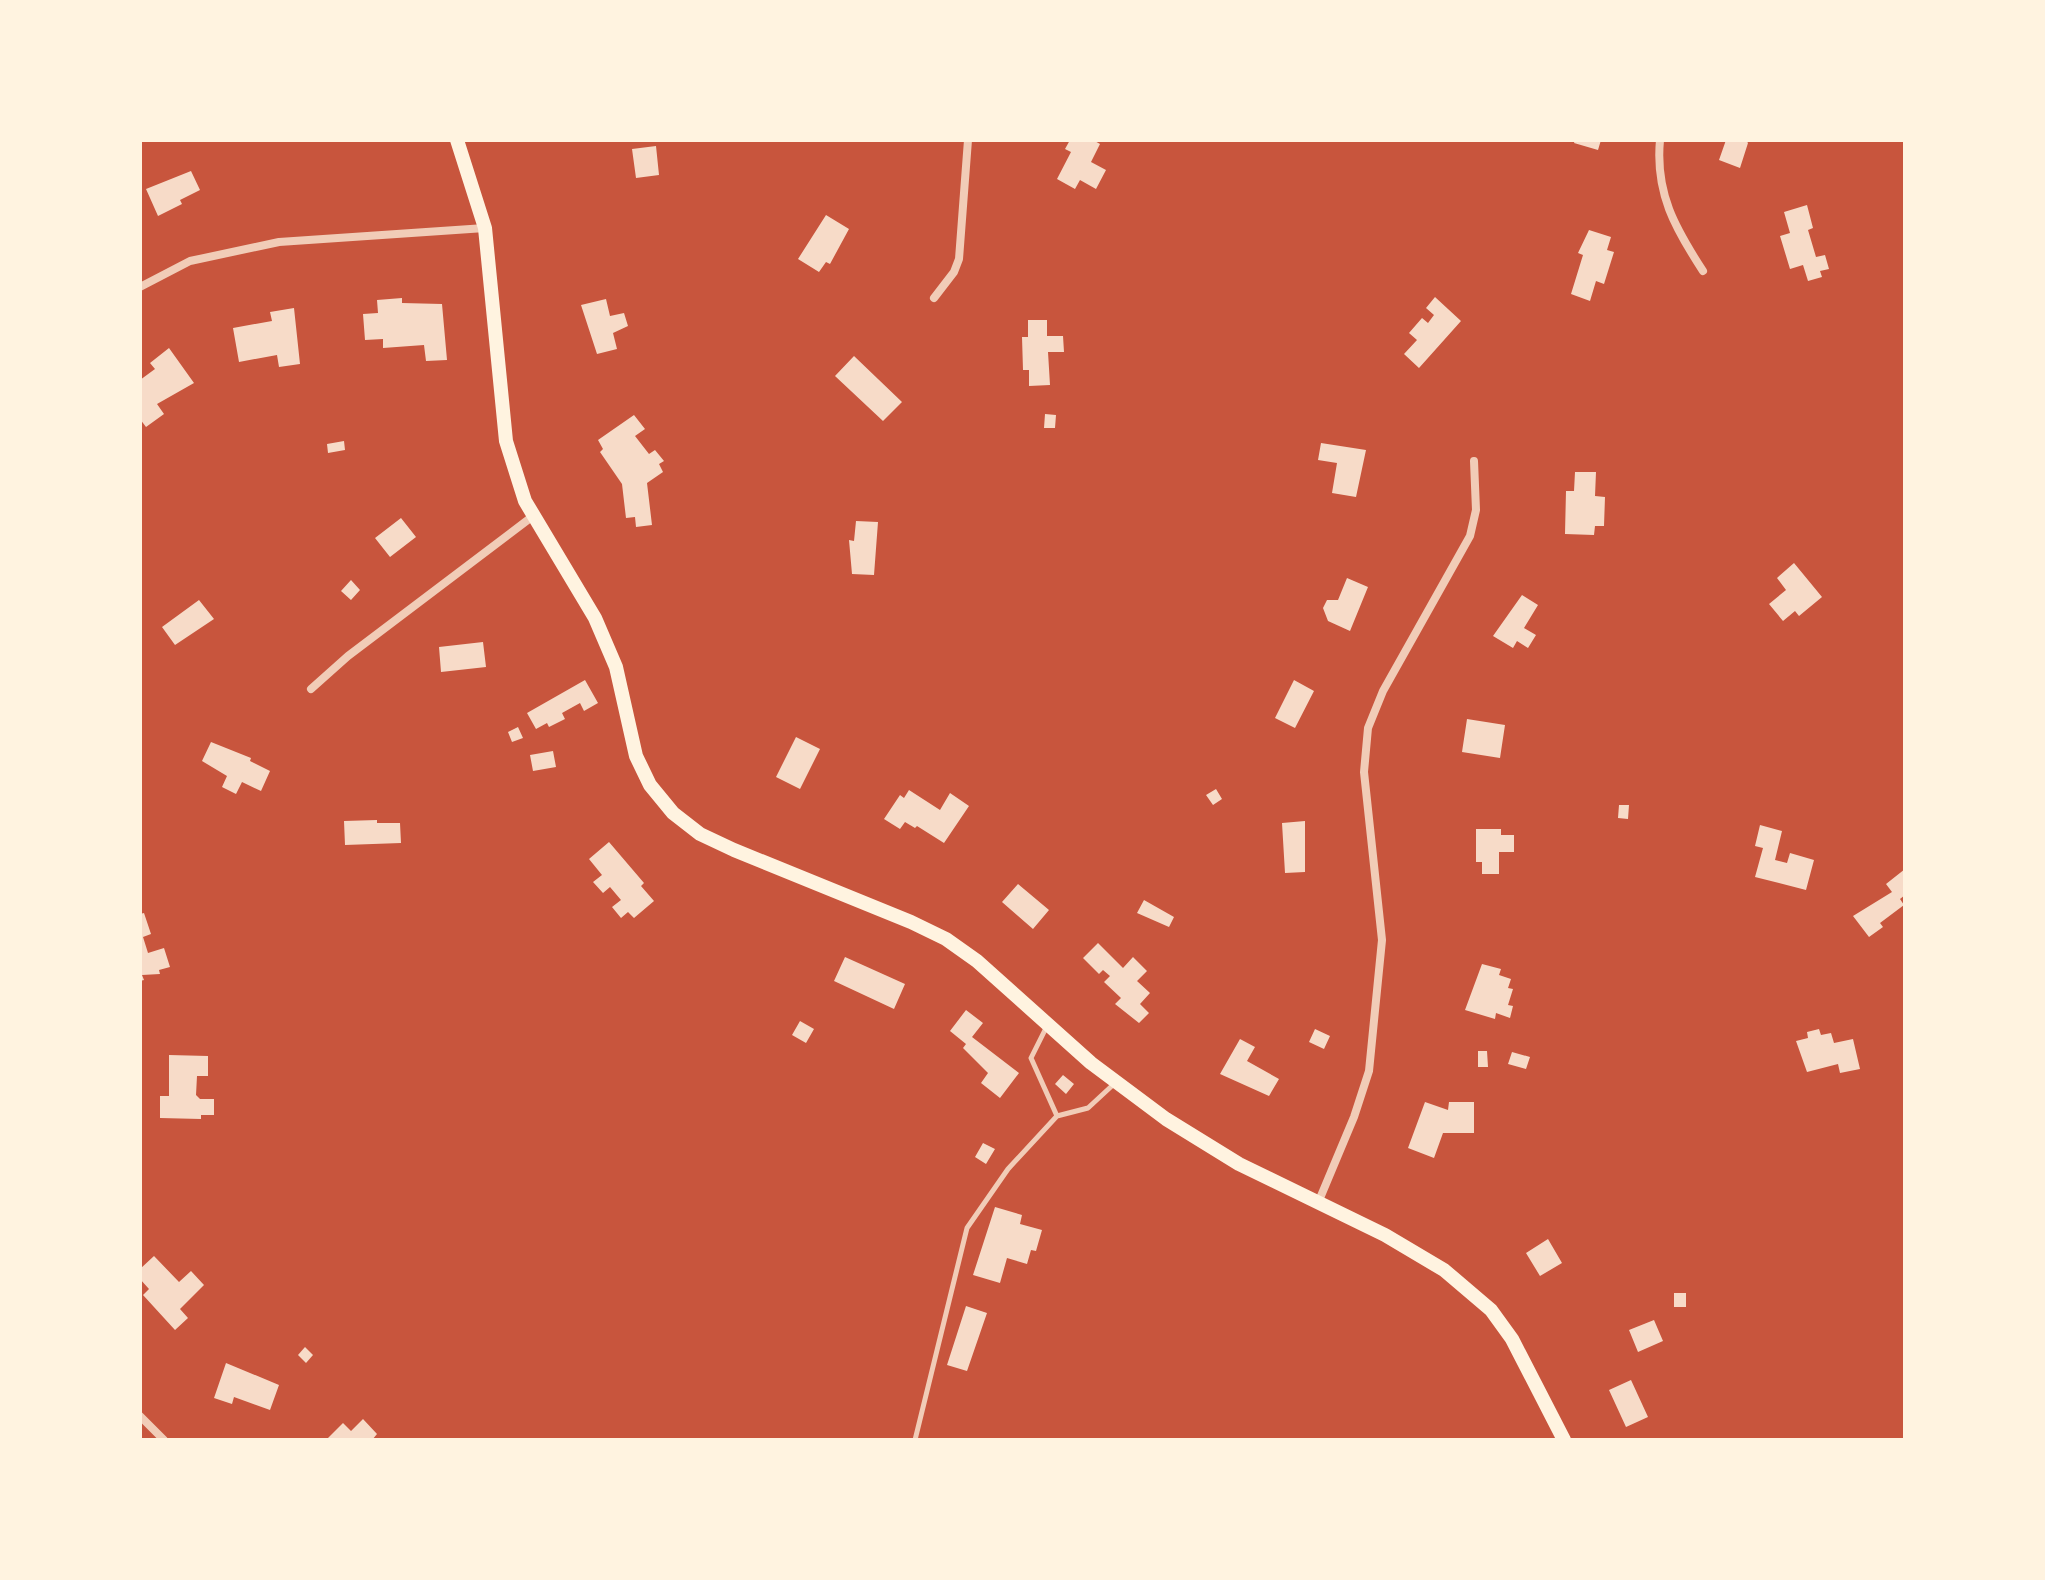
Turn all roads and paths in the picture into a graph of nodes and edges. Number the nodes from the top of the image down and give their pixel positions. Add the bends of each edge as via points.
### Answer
1 (457, 140) edge
2 (968, 140) edge
3 (1660, 140) edge
4 (485, 228) junction
5 (1703, 271) dead end
6 (140, 287) edge
7 (934, 298) dead end
8 (1474, 461) dead end
9 (533, 516) junction
10 (311, 689) dead end
11 (1047, 1027) junction
12 (1116, 1082) junction
13 (1057, 1116) junction
14 (1318, 1203) junction
15 (140, 1416) edge
16 (164, 1440) edge
17 (915, 1440) edge
18 (1564, 1440) edge

1 - 4 main road
2 - 7 street via 959,259
3 - 5 street via 1665,204
4 - 6 street via 279,242 190,261
4 - 9 main road via 506,441
8 - 14 street via 1476,510 1470,536 1383,691 1368,728 1364,772 1382,940 1369,1071
9 - 10 street
9 - 11 main road via 595,618 616,667 636,756 650,785 673,813 734,850 946,939
11 - 12 main road
11 - 13 lane via 1031,1058
12 - 13 lane via 1088,1108
12 - 14 main road via 1239,1164
13 - 17 lane via 1008,1169 967,1228
14 - 18 main road via 1409,1248 1468,1288 1512,1339
15 - 16 street

